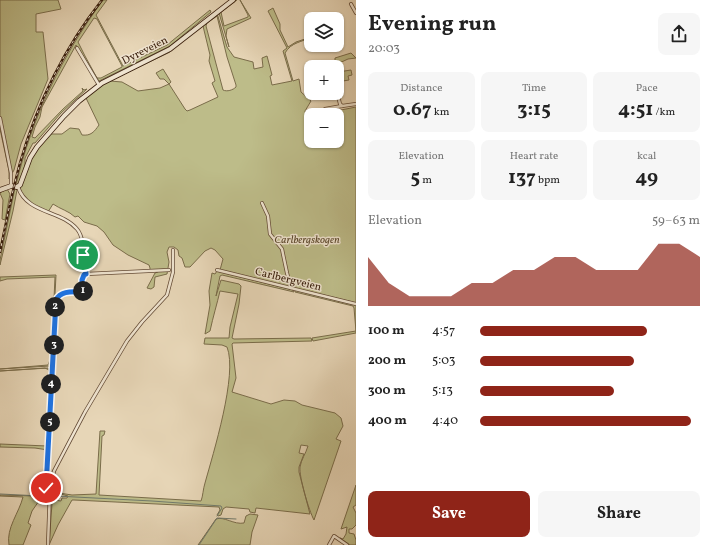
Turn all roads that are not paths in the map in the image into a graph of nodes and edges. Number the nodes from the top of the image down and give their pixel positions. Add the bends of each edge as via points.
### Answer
1 (233, 0) edge
2 (351, 4) dead end
3 (356, 13) edge
4 (77, 48) dead end
5 (100, 85) junction
6 (339, 100) edge
7 (356, 104) edge
8 (342, 106) junction
9 (331, 108) edge
10 (0, 118) edge
11 (12, 186) junction
12 (18, 186) junction
13 (0, 190) edge
14 (262, 203) dead end
15 (173, 250) dead end
16 (169, 270) dead end
17 (217, 270) dead end
18 (86, 274) junction
19 (292, 288) junction
20 (356, 304) edge
21 (46, 495) dead end
22 (48, 545) edge
23 (329, 545) edge
24 (347, 545) edge

1 - 5 main road, Dyreveien via 170,49
2 - 3 street
4 - 5 street
5 - 12 main road, Dyreveien via 79,101 39,144
6 - 8 street
7 - 8 street
8 - 9 street
10 - 11 street
11 - 12 main road
11 - 13 main road
12 - 18 street via 33,206 77,229 83,242
14 - 19 street via 268,216 270,234 283,254
15 - 22 street via 173,272 167,295 128,341 85,412 54,471 50,489
16 - 18 street
17 - 19 street, Carlbergveien
18 - 21 street via 82,280 83,292 64,292 56,300
19 - 20 street, Carlbergveien
23 - 24 street via 334,536

